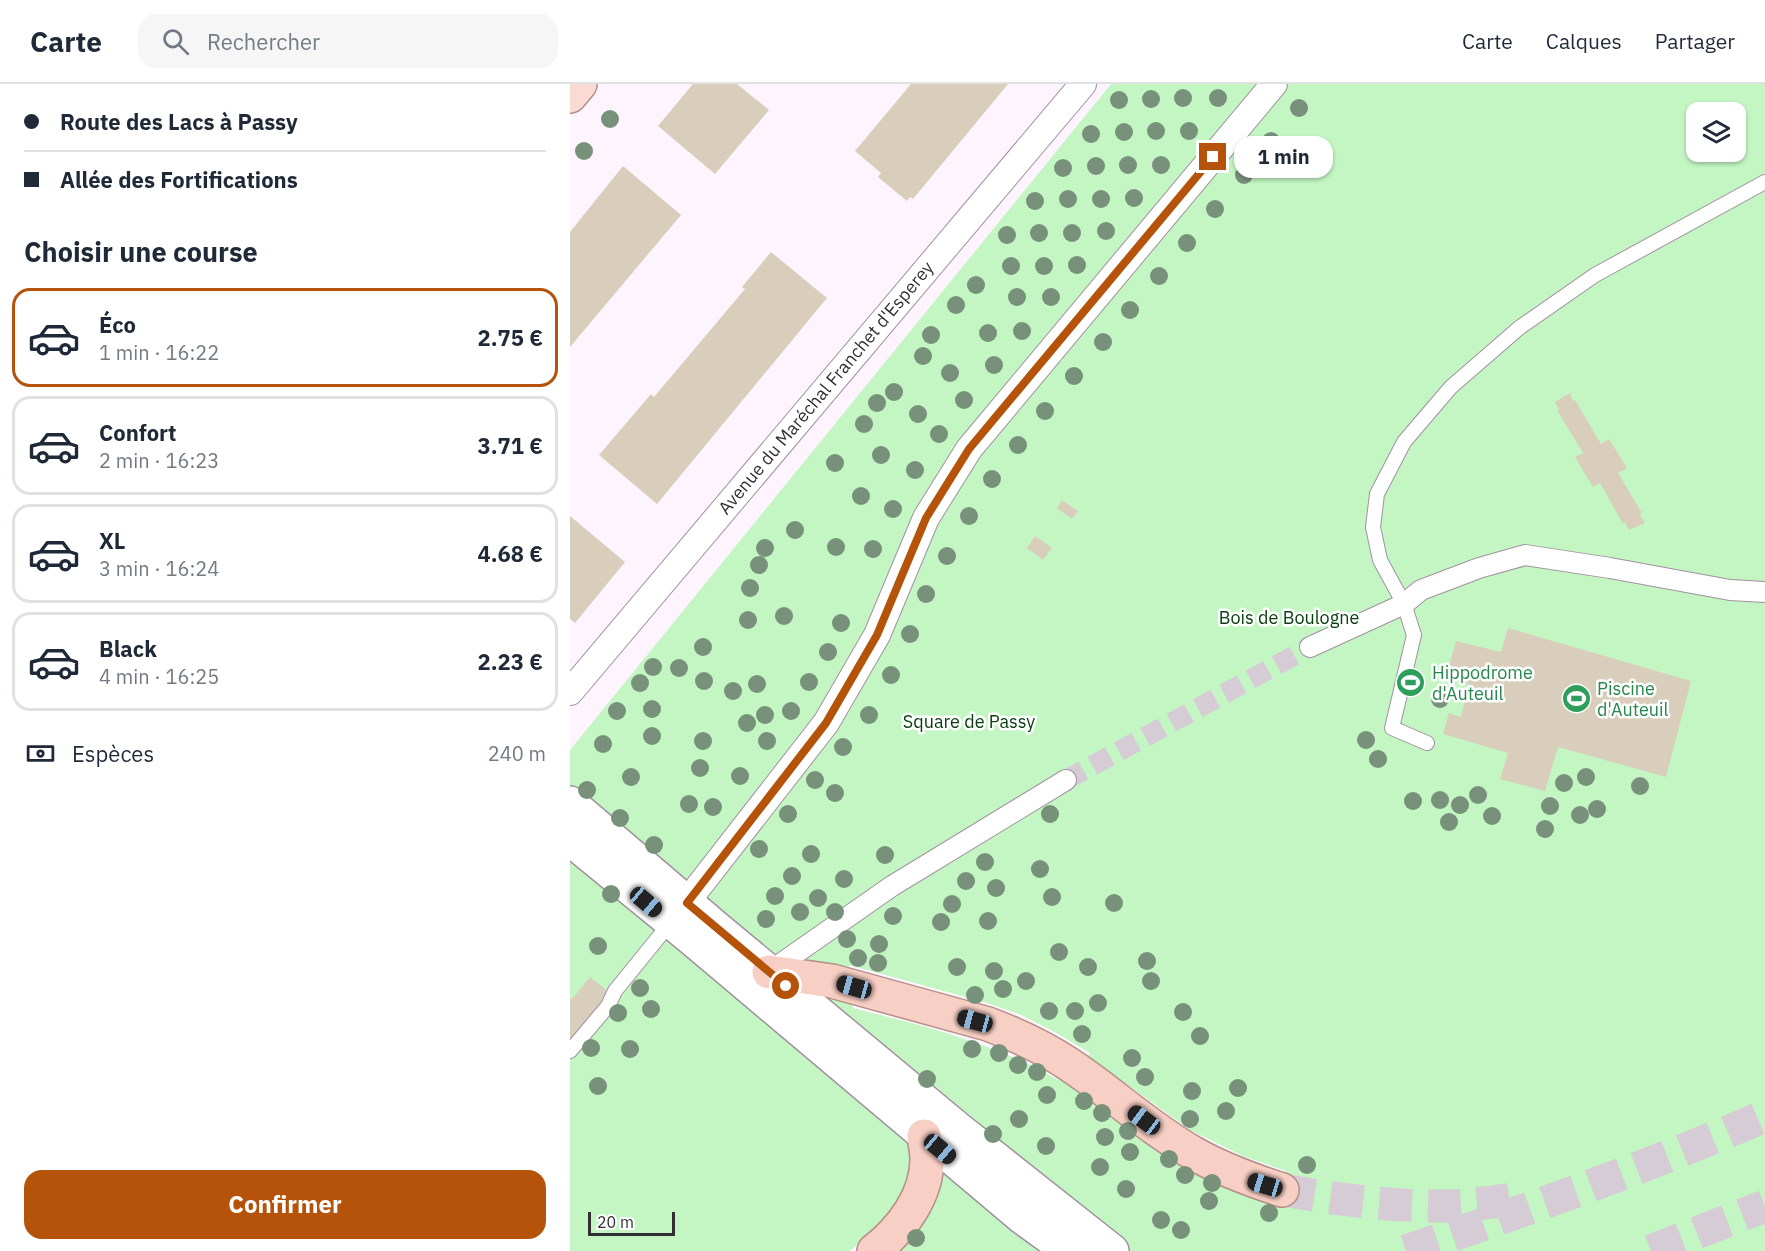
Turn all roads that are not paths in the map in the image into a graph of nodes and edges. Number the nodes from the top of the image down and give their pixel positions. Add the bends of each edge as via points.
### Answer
1 (580, 84) edge
2 (1083, 84) edge
3 (1274, 84) edge
4 (570, 96) edge
5 (1765, 182) edge
6 (1765, 592) edge
7 (1404, 604) junction
8 (1310, 647) tunnel mouth
9 (570, 692) edge
10 (1427, 743) dead end
11 (1066, 780) tunnel mouth
12 (570, 803) edge
13 (570, 839) edge
14 (679, 913) junction
15 (769, 972) junction
16 (570, 1051) edge
17 (924, 1136) junction
18 (1282, 1190) tunnel mouth
19 (874, 1251) edge
20 (1069, 1251) edge
21 (1112, 1251) edge

1 - 4 main road
2 - 9 street, Avenue du Maréchal Franchet d'Esperey
3 - 14 street via 969,449 926,518 877,635 826,723
5 - 7 lane via 1594,275 1527,323 1451,387 1404,442 1377,494 1373,527 1380,560
6 - 7 street via 1730,590 1525,555 1421,591
7 - 8 street
7 - 10 lane via 1414,635 1392,728
11 - 15 street via 892,886
12 - 14 main road
13 - 14 main road
14 - 15 main road
14 - 16 lane
14 - 17 main road
15 - 18 highway via 832,981 1013,1034 1070,1065 1193,1153 1249,1180
15 - 21 main road
17 - 19 highway via 927,1160 923,1186 906,1219
17 - 20 main road

